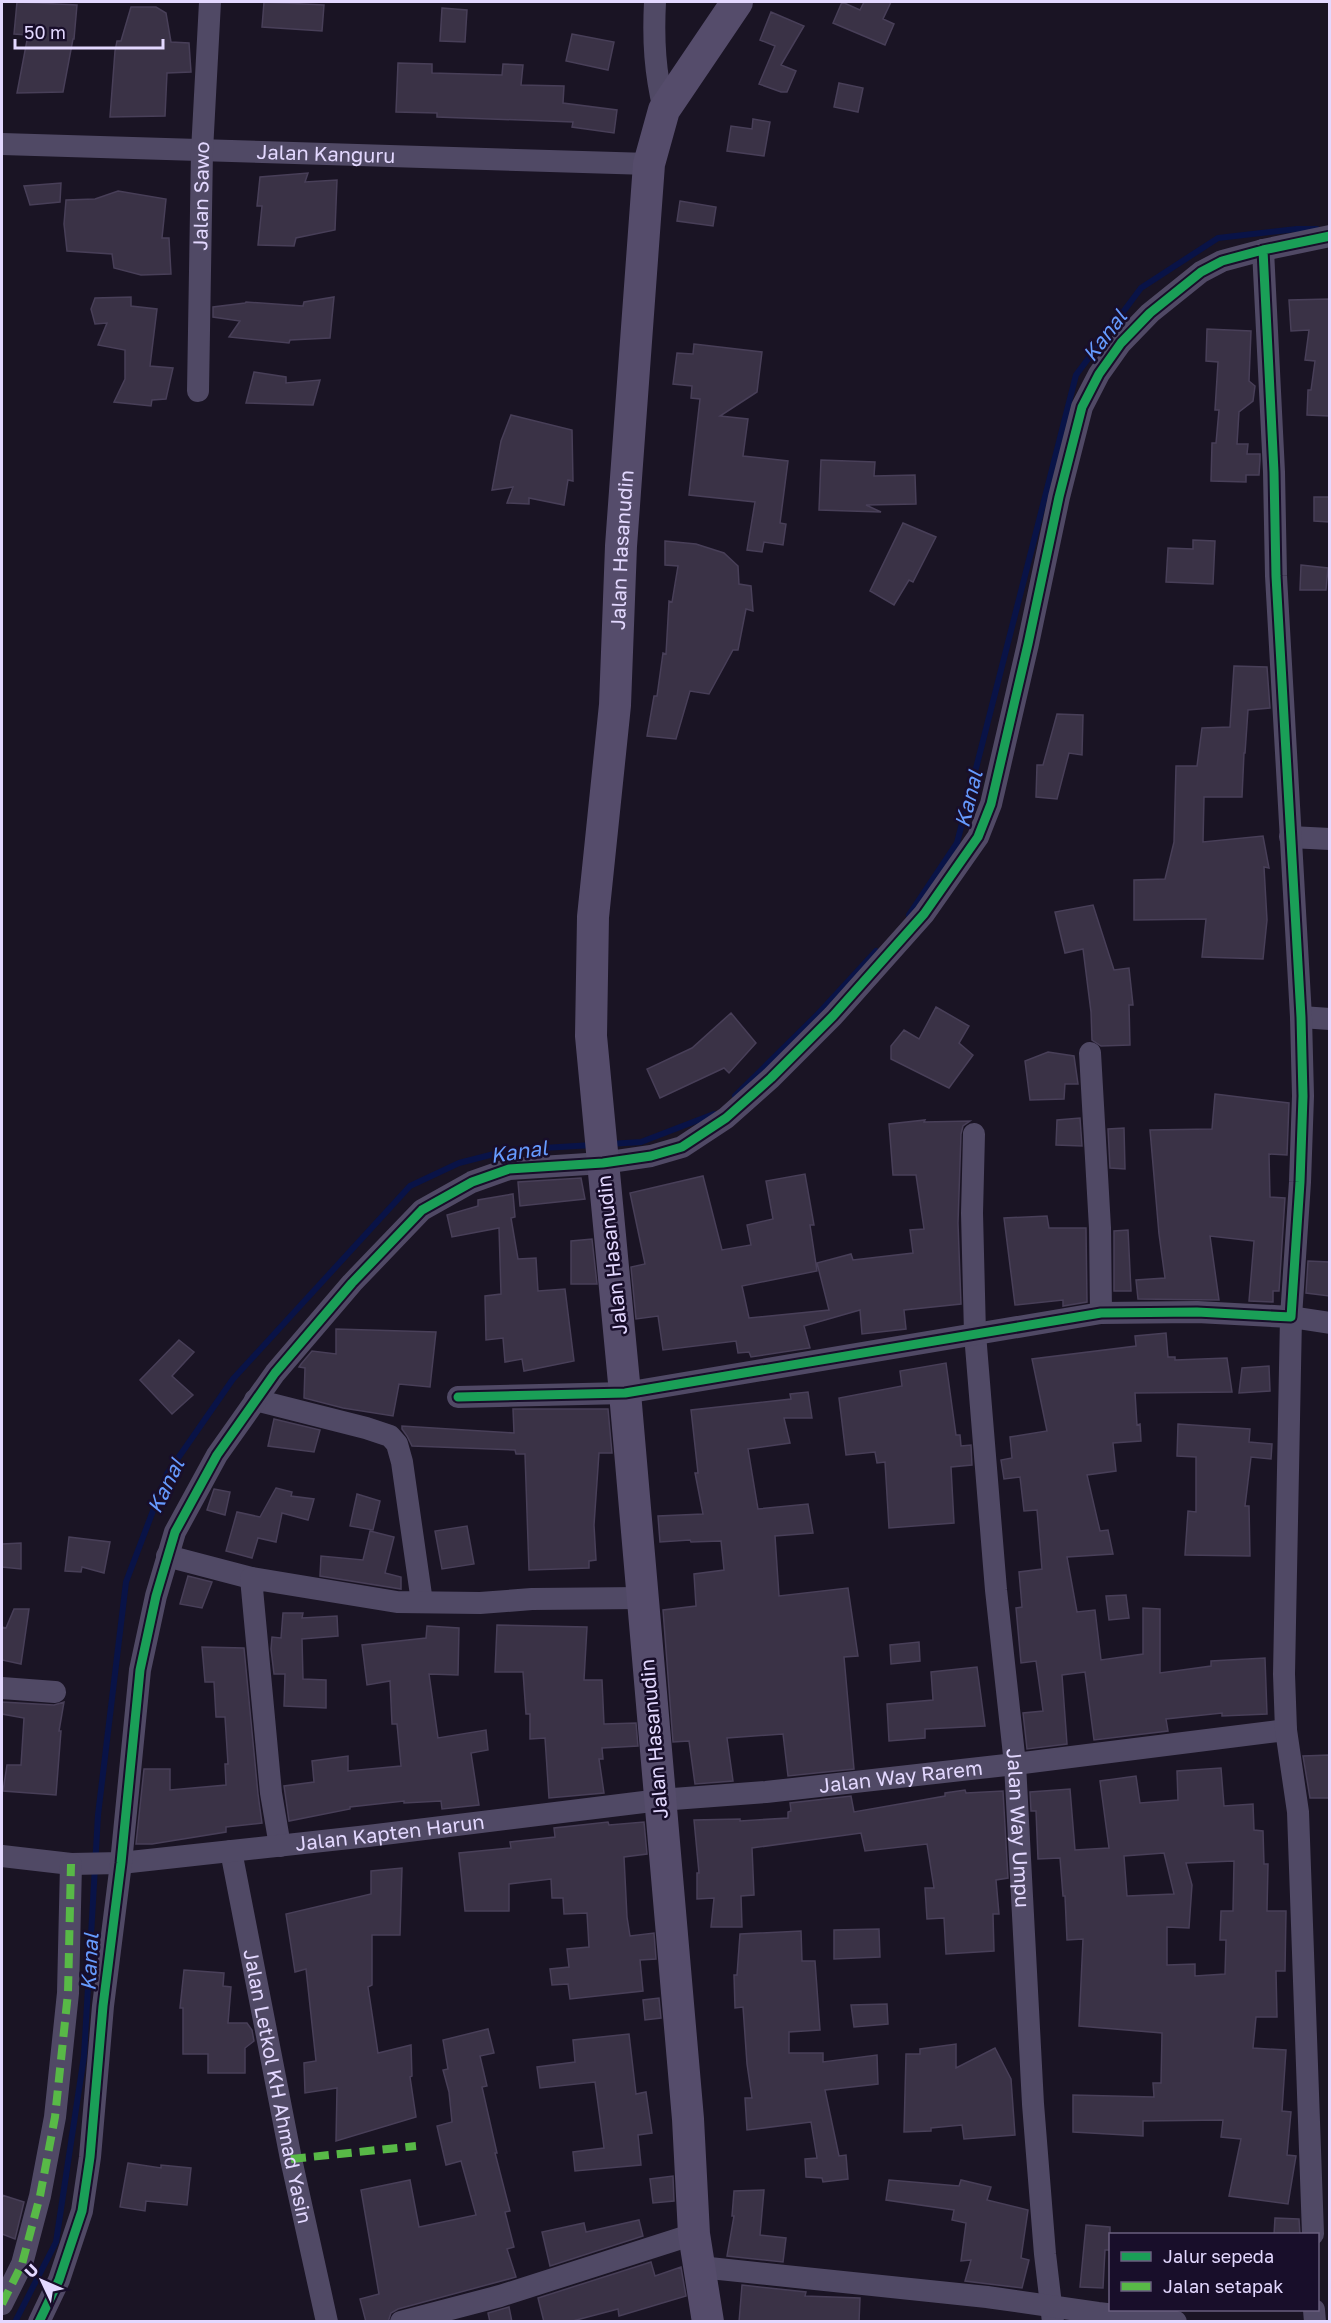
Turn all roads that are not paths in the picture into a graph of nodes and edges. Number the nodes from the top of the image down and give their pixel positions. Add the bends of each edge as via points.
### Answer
1 (210, 2) edge
2 (655, 2) edge
3 (737, 2) edge
4 (664, 110) junction
5 (2, 144) edge
6 (202, 151) junction
7 (649, 164) junction
8 (1329, 236) edge
9 (1263, 250) junction
10 (198, 391) dead end
11 (1290, 837) junction
12 (1329, 839) edge
13 (1301, 1017) junction
14 (1329, 1019) edge
15 (1090, 1053) dead end
16 (974, 1134) dead end
17 (602, 1159) junction
18 (1101, 1313) junction
19 (1291, 1317) junction
20 (1329, 1323) edge
21 (975, 1334) junction
22 (625, 1393) junction
23 (458, 1398) dead end
24 (255, 1400) junction
25 (167, 1556) junction
26 (251, 1578) junction
27 (642, 1598) junction
28 (422, 1602) junction
29 (2, 1688) edge
30 (55, 1692) dead end
31 (1286, 1730) junction
32 (1015, 1764) junction
33 (660, 1800) junction
34 (280, 1846) junction
35 (231, 1851) junction
36 (2, 1856) edge
37 (118, 1863) junction
38 (76, 1864) junction
39 (1313, 2233) edge
40 (694, 2234) junction
41 (700, 2267) junction
42 (2, 2304) edge
43 (1053, 2314) edge
44 (39, 2322) edge
45 (327, 2322) edge
46 (401, 2322) edge
47 (708, 2322) edge
48 (1176, 2322) edge

1 - 6 street, Jalan Sawo
2 - 4 street via 653,43
3 - 4 main road, Jalan Hasanudin
4 - 7 main road, Jalan Hasanudin
5 - 6 street, Jalan Kanguru
6 - 7 street, Jalan Kanguru
6 - 10 street, Jalan Sawo
7 - 17 main road, Jalan Hasanudin via 621,546 615,705 593,927 591,1036
8 - 9 street
9 - 11 street
9 - 17 street via 1222,261 1201,272 1150,313 1115,350 1082,407 991,804 960,867 924,914 833,1016 726,1118 682,1147 651,1156
11 - 12 street
11 - 13 street
13 - 14 street
13 - 19 street via 1303,1096
15 - 18 street
16 - 21 street, Jalan Way Umpu
17 - 22 main road, Jalan Hasanudin
17 - 24 street via 509,1169 436,1200 352,1283
18 - 19 street via 1197,1312
18 - 21 street
19 - 20 street
19 - 31 street
21 - 22 street
21 - 32 street, Jalan Way Umpu
22 - 23 street
22 - 27 main road, Jalan Hasanudin
24 - 25 street via 194,1494
24 - 28 street via 366,1428 390,1436 397,1444
25 - 26 street
25 - 37 street via 140,1670
26 - 28 street via 397,1602
26 - 34 street via 271,1793
27 - 28 street
27 - 33 main road, Jalan Hasanudin
29 - 30 street
31 - 32 street, Jalan Way Rarem
31 - 39 street via 1298,1812
32 - 33 street, Jalan Way Rarem
32 - 43 street, Jalan Way Umpu via 1033,2104
33 - 34 street, Jalan Kapten Harun
33 - 40 main road, Jalan Hasanudin via 688,2119
34 - 35 street, Jalan Kapten Harun
35 - 37 street, Jalan Kapten Harun
35 - 45 street, Jalan Letkol KH Ahmad Yasin
36 - 38 street, Jalan Kapten Harun
37 - 38 street, Jalan Kapten Harun
37 - 44 street via 82,2211 59,2280
38 - 42 street via 55,2117 22,2264
40 - 41 main road, Jalan Hasanudin
40 - 46 street via 500,2296
41 - 43 street via 987,2297
41 - 47 main road, Jalan Hasanudin
43 - 48 street

